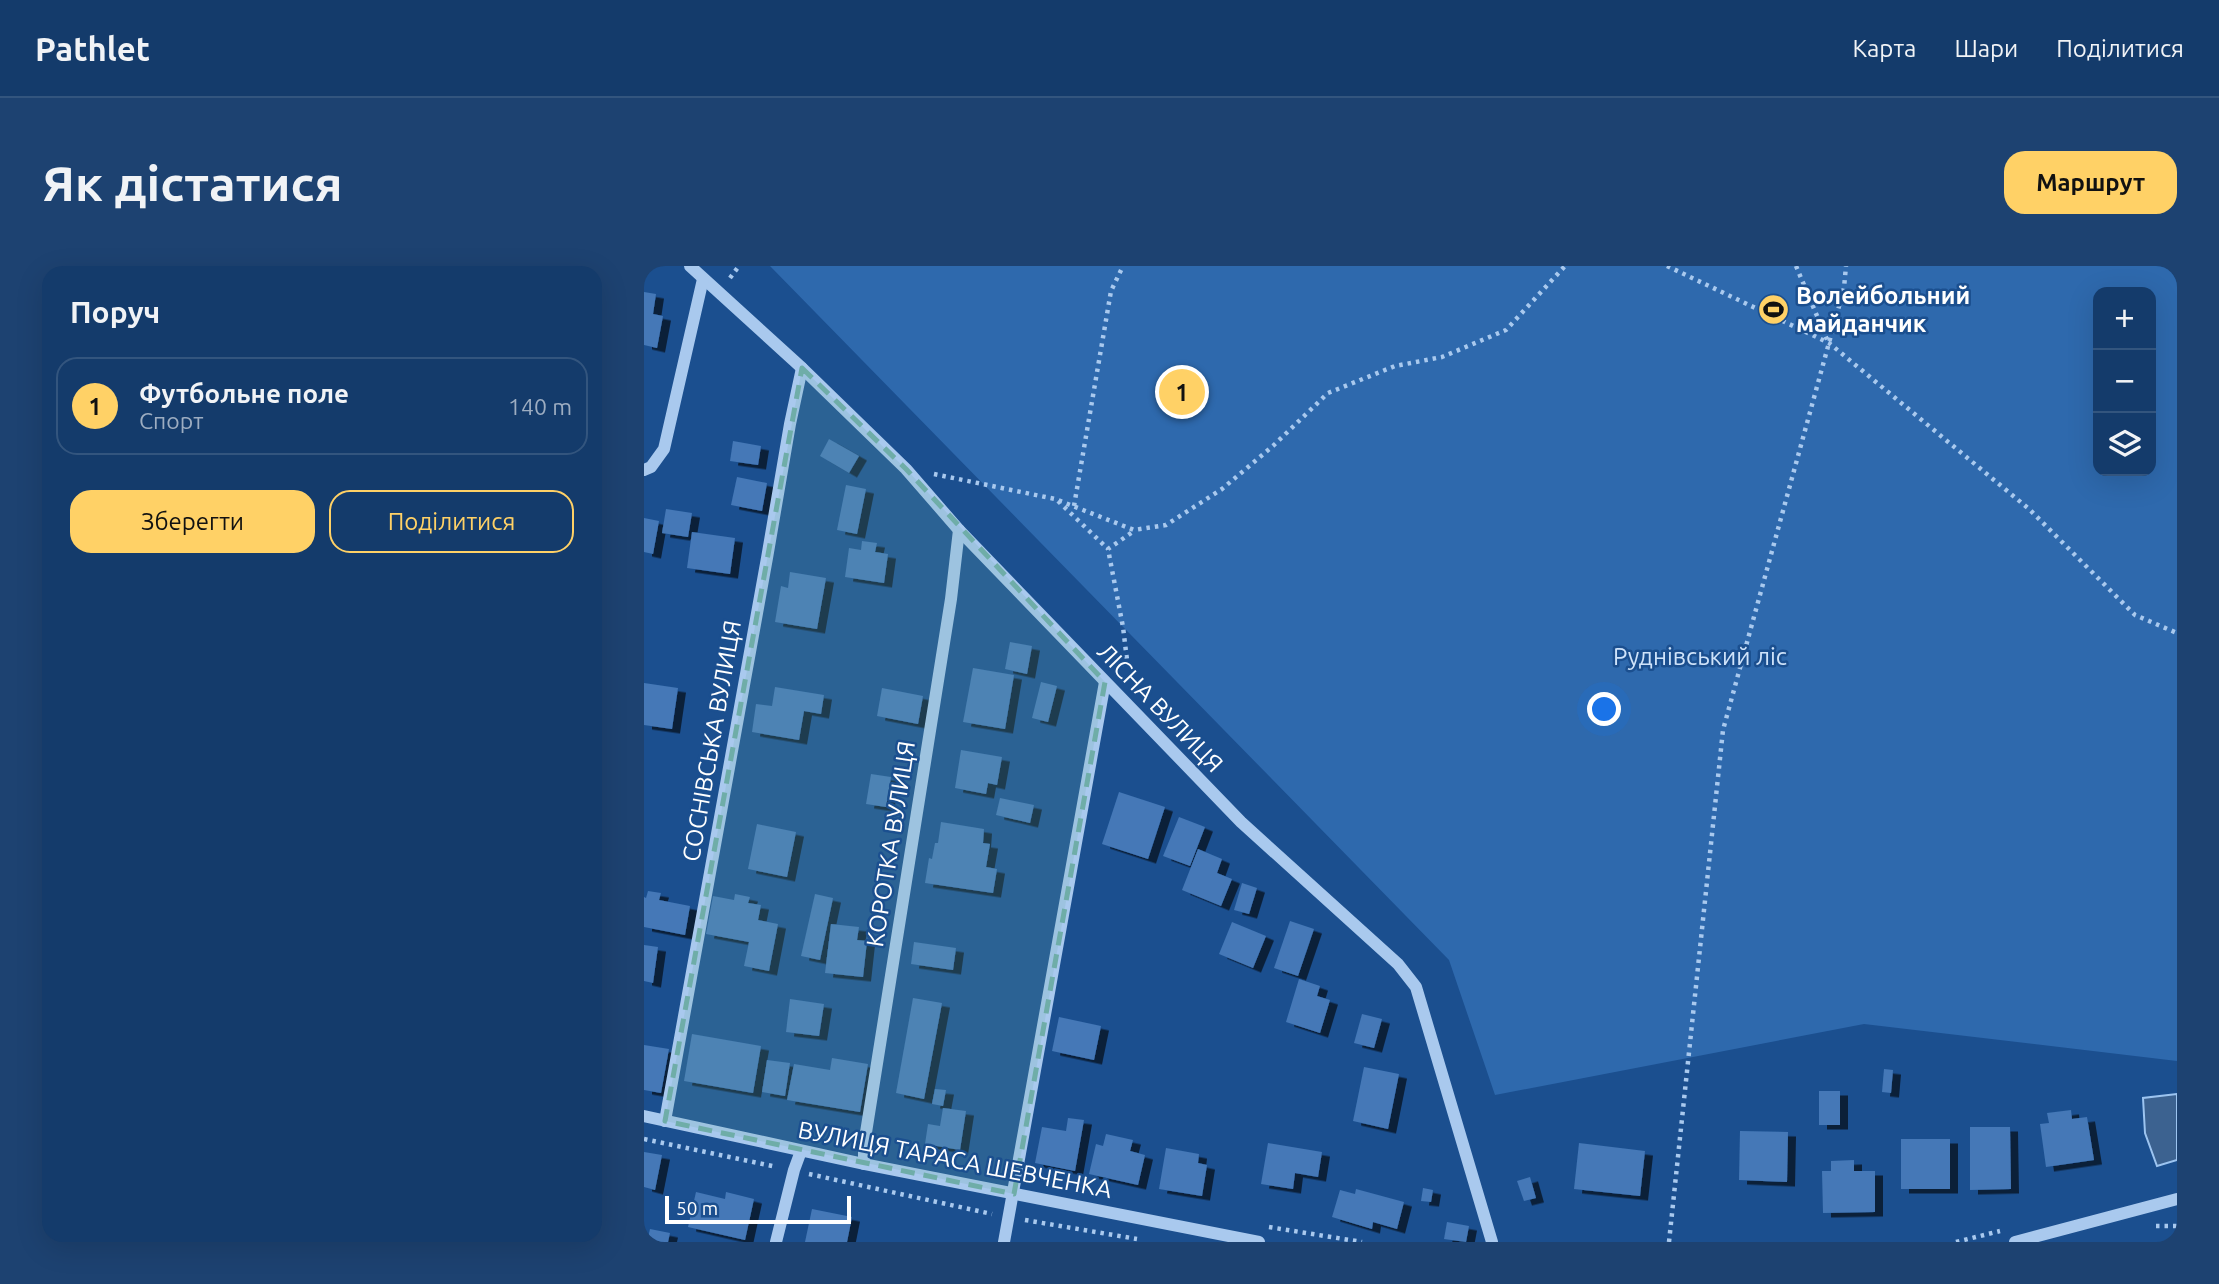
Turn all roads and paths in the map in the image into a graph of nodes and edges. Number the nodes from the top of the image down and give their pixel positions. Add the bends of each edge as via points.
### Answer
1 (690, 266) edge
2 (1123, 266) edge
3 (1565, 266) edge
4 (1667, 266) edge
5 (1796, 266) edge
6 (1847, 267) edge
7 (703, 279) junction
8 (1829, 343) junction
9 (802, 368) junction
10 (906, 469) junction
11 (644, 470) edge
12 (1055, 499) junction
13 (1074, 506) junction
14 (959, 530) junction
15 (1134, 530) junction
16 (1108, 549) junction
17 (2177, 633) edge
18 (1105, 682) junction
19 (644, 1116) edge
20 (665, 1121) junction
21 (644, 1139) edge
22 (801, 1151) junction
23 (864, 1164) junction
24 (794, 1170) junction
25 (1014, 1194) junction
26 (2177, 1199) edge
27 (1009, 1218) junction
28 (1141, 1240) dead end
29 (1233, 1240) edge
30 (776, 1242) edge
31 (1004, 1242) edge
32 (1259, 1242) edge
33 (1492, 1242) edge
34 (1669, 1242) edge
35 (2015, 1242) edge

1 - 7 street, ЛІСНА ВУЛИЦЯ
2 - 13 path via 1111,291
3 - 15 path via 1506,330 1442,357 1395,366 1328,393 1222,489 1166,525
4 - 8 path
5 - 8 path
6 - 8 path
7 - 9 street, ЛІСНА ВУЛИЦЯ
7 - 11 street via 664,449
8 - 17 path via 2029,509 2135,615
8 - 34 path via 1723,730
9 - 10 street, ЛІСНА ВУЛИЦЯ
9 - 20 street, СОСНІВСЬКА ВУЛИЦЯ
10 - 12 path
10 - 14 street, ЛІСНА ВУЛИЦЯ
12 - 13 path
12 - 16 path
13 - 15 path
14 - 18 street, ЛІСНА ВУЛИЦЯ
14 - 23 street, КОРОТКА ВУЛИЦЯ
15 - 16 path
16 - 18 path via 1127,660
18 - 25 street
18 - 33 street, ЛІСНА ВУЛИЦЯ via 1241,822 1398,964 1416,987
19 - 20 street, ВУЛИЦЯ ТАРАСА ШЕВЧЕНКА
20 - 22 street, ВУЛИЦЯ ТАРАСА ШЕВЧЕНКА
21 - 24 path
22 - 23 street, ВУЛИЦЯ ТАРАСА ШЕВЧЕНКА
22 - 24 street
23 - 25 street, ВУЛИЦЯ ТАРАСА ШЕВЧЕНКА
24 - 27 path
24 - 30 street
25 - 27 street
25 - 29 street, ВУЛИЦЯ ТАРАСА ШЕВЧЕНКА
26 - 35 street
27 - 28 path
27 - 31 street
29 - 32 street, ВУЛИЦЯ ТАРАСА ШЕВЧЕНКА

